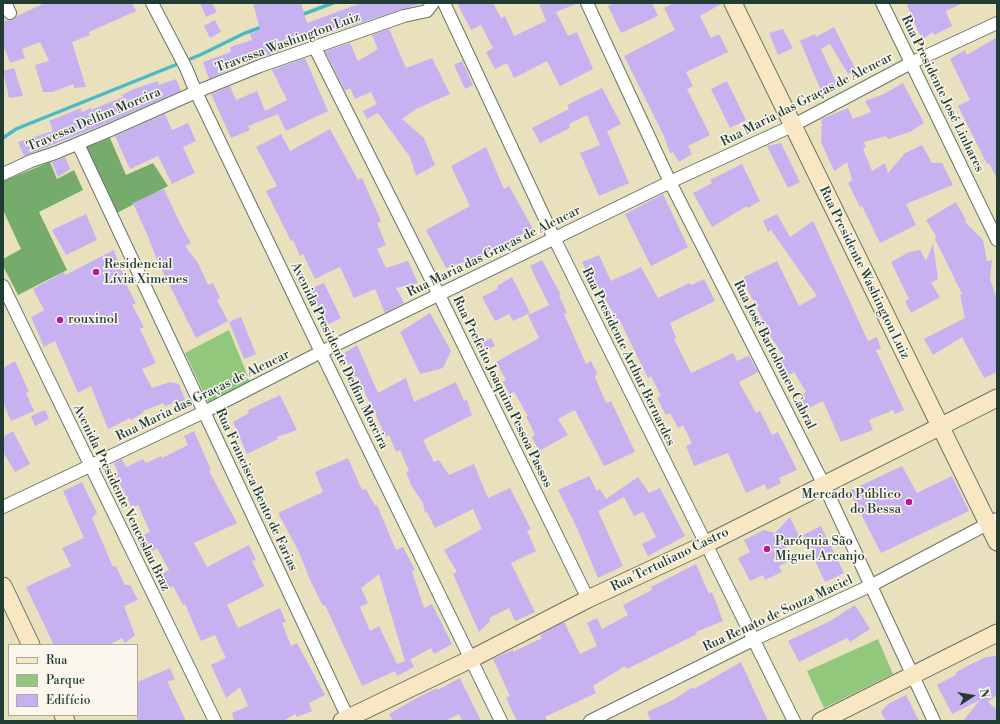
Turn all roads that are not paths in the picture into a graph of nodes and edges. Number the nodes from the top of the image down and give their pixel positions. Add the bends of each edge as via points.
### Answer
1 (152, 3) edge
2 (433, 3) edge
3 (444, 3) edge
4 (587, 3) edge
5 (733, 3) edge
6 (882, 3) edge
7 (997, 23) edge
8 (314, 46) junction
9 (911, 63) junction
10 (196, 92) junction
11 (792, 126) junction
12 (78, 144) junction
13 (3, 174) edge
14 (670, 182) junction
15 (554, 238) junction
16 (997, 240) edge
17 (3, 286) edge
18 (439, 295) junction
19 (321, 352) junction
20 (997, 398) edge
21 (204, 412) junction
22 (940, 428) junction
23 (90, 467) junction
24 (824, 485) junction
25 (3, 507) edge
26 (993, 521) edge
27 (997, 542) edge
28 (706, 544) junction
29 (872, 585) junction
30 (3, 586) edge
31 (588, 599) junction
32 (997, 633) edge
33 (755, 639) junction
34 (30, 644) edge
35 (471, 659) junction
36 (911, 675) junction
37 (345, 720) edge
38 (215, 721) edge
39 (501, 721) edge
40 (590, 721) edge
41 (794, 721) edge
42 (821, 721) edge
43 (934, 721) edge

1 - 10 street, Avenida Presidente Delfim Moreira
2 - 8 street, Travessa Washington Luiz via 427,11 404,16
3 - 15 street, Rua Presidente Arthur Bernardes
4 - 14 street, Rua José Bartolomeu Cabral
5 - 11 street, Rua Presidente Washington Luiz
6 - 9 street, Rua Presidente José Linhares
7 - 9 street, Rua Maria das Graças de Alencar
8 - 10 street, Travessa Washington Luiz
8 - 18 street, Rua Prefeito Joaquim Pessoa Passos
9 - 11 street, Rua Maria das Graças de Alencar
9 - 16 street, Rua Presidente José Linhares
10 - 12 street, Travessa Delfim Moreira
10 - 19 street, Avenida Presidente Delfim Moreira
11 - 14 street, Rua Maria das Graças de Alencar
11 - 22 street, Rua Presidente Washington Luiz
12 - 13 street, Travessa Delfim Moreira
12 - 21 street, Rua Francisca Bento de Farias
14 - 15 street, Rua Maria das Graças de Alencar
14 - 24 street, Rua José Bartolomeu Cabral
15 - 18 street, Rua Maria das Graças de Alencar
15 - 28 street, Rua Presidente Arthur Bernardes
17 - 23 street, Avenida Presidente Venceslau Braz
18 - 19 street, Rua Maria das Graças de Alencar
18 - 31 street, Rua Prefeito Joaquim Pessoa Passos
19 - 21 street, Rua Maria das Graças de Alencar
19 - 35 street, Avenida Presidente Delfim Moreira
20 - 22 street, Rua Tertuliano Castro
21 - 23 street, Rua Maria das Graças de Alencar
21 - 37 street, Rua Francisca Bento de Farias
22 - 24 street, Rua Tertuliano Castro
22 - 26 street, Rua Presidente Washington Luiz
23 - 25 street, Rua Maria das Graças de Alencar
23 - 38 street, Avenida Presidente Venceslau Braz
24 - 28 street, Rua Tertuliano Castro
24 - 29 street, Rua José Bartolomeu Cabral
26 - 27 street, Rua Presidente Washington Luiz
26 - 29 street, Rua Renato de Souza Maciel
28 - 31 street, Rua Tertuliano Castro
28 - 33 street, Rua Presidente Arthur Bernardes
29 - 33 street, Rua Renato de Souza Maciel
29 - 36 street, Rua José Bartolomeu Cabral
30 - 34 street
31 - 35 street, Rua Tertuliano Castro
32 - 36 street
33 - 40 street, Rua Renato de Souza Maciel
33 - 41 street, Rua Presidente Arthur Bernardes
35 - 37 street, Rua Tertuliano Castro
35 - 39 street, Avenida Presidente Delfim Moreira
36 - 42 street
36 - 43 street, Rua José Bartolomeu Cabral

